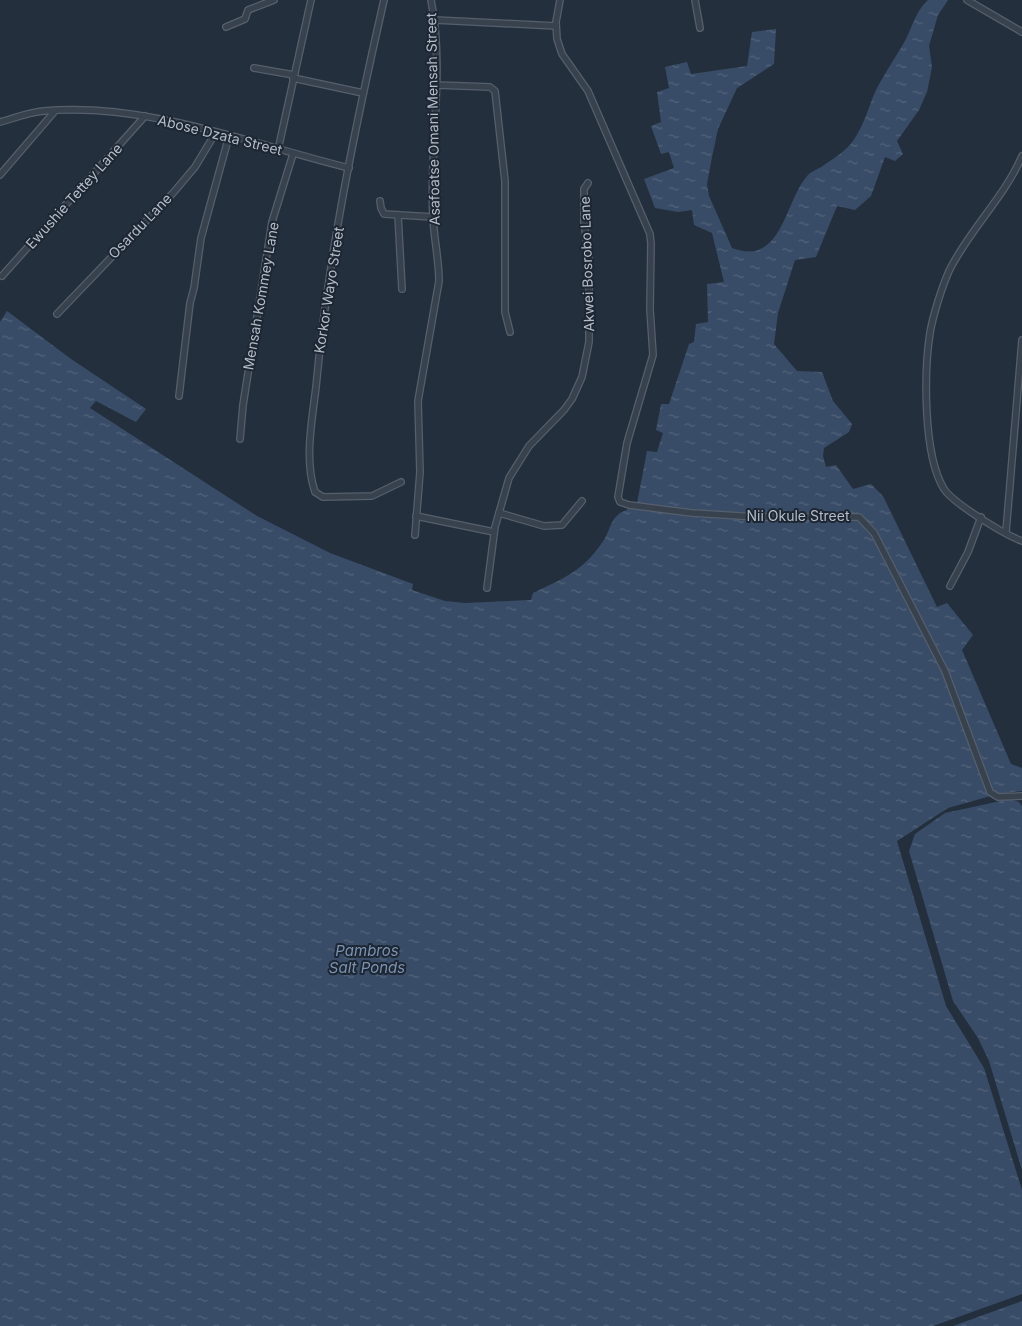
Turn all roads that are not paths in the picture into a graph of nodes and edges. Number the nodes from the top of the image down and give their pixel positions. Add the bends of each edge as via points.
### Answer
1 (274, 0) edge
2 (311, 0) edge
3 (384, 0) edge
4 (431, 0) edge
5 (560, 0) edge
6 (695, 0) edge
7 (967, 0) edge
8 (435, 20) junction
9 (556, 26) junction
10 (226, 28) dead end
11 (700, 28) dead end
12 (1022, 32) edge
13 (254, 68) dead end
14 (293, 77) junction
15 (436, 84) junction
16 (363, 93) junction
17 (55, 111) junction
18 (145, 116) junction
19 (0, 122) edge
20 (216, 132) junction
21 (229, 136) junction
22 (278, 150) junction
23 (293, 154) junction
24 (1022, 156) edge
25 (349, 168) junction
26 (0, 175) edge
27 (588, 183) dead end
28 (380, 201) dead end
29 (398, 215) junction
30 (433, 218) junction
31 (2, 276) dead end
32 (402, 289) dead end
33 (57, 314) dead end
34 (510, 332) dead end
35 (1022, 340) edge
36 (179, 396) dead end
37 (240, 439) dead end
38 (401, 482) dead end
39 (582, 501) dead end
40 (499, 513) junction
41 (416, 516) junction
42 (981, 517) junction
43 (494, 532) junction
44 (1006, 532) junction
45 (414, 535) dead end
46 (1022, 541) edge
47 (950, 586) dead end
48 (487, 588) dead end
49 (1022, 796) edge

1 - 10 street via 248,10 245,19
2 - 14 street
3 - 16 street, Korkor Wayo Street
4 - 8 street, Asafoatse Omani Mensah Street
5 - 9 street
6 - 11 street
7 - 12 street
8 - 9 street
8 - 15 street, Asafoatse Omani Mensah Street
9 - 49 street, Nii Okule Street via 562,54 588,91 650,234 653,355 627,443 618,497 620,502 701,514 859,517 874,533 946,671 990,792 998,797
13 - 14 street
14 - 16 street
14 - 22 street
15 - 30 street, Asafoatse Omani Mensah Street
15 - 34 street via 490,87 495,91 503,156 505,312
16 - 25 street, Korkor Wayo Street
17 - 18 street, Abose Dzata Street
17 - 19 street, Abose Dzata Street via 30,113
17 - 26 street
18 - 20 street, Abose Dzata Street
18 - 31 street, Ewushie Tettey Lane
20 - 21 street, Abose Dzata Street
20 - 33 street, Osardu Lane via 195,167 173,193
21 - 22 street, Abose Dzata Street
21 - 36 street via 201,238
22 - 23 street, Abose Dzata Street
23 - 25 street, Abose Dzata Street
23 - 37 street, Mensah Kommey Lane via 272,222
24 - 42 street via 949,272 930,332 927,409 936,474 945,491
25 - 38 street, Korkor Wayo Street via 319,351 311,429 311,480 315,492 323,497 372,496
27 - 40 street, Akwei Bosrobo Lane via 584,189 584,222 589,258 589,342 582,377 572,399 529,446 509,478
28 - 29 street via 384,214
29 - 30 street
29 - 32 street
30 - 41 street, Asafoatse Omani Mensah Street via 439,281 418,401 417,425 421,441
35 - 44 street
39 - 40 street via 562,525 544,526
40 - 43 street, Akwei Bosrobo Lane
41 - 43 street
41 - 45 street, Asafoatse Omani Mensah Street
42 - 44 street
42 - 47 street
43 - 48 street, Akwei Bosrobo Lane
44 - 46 street

